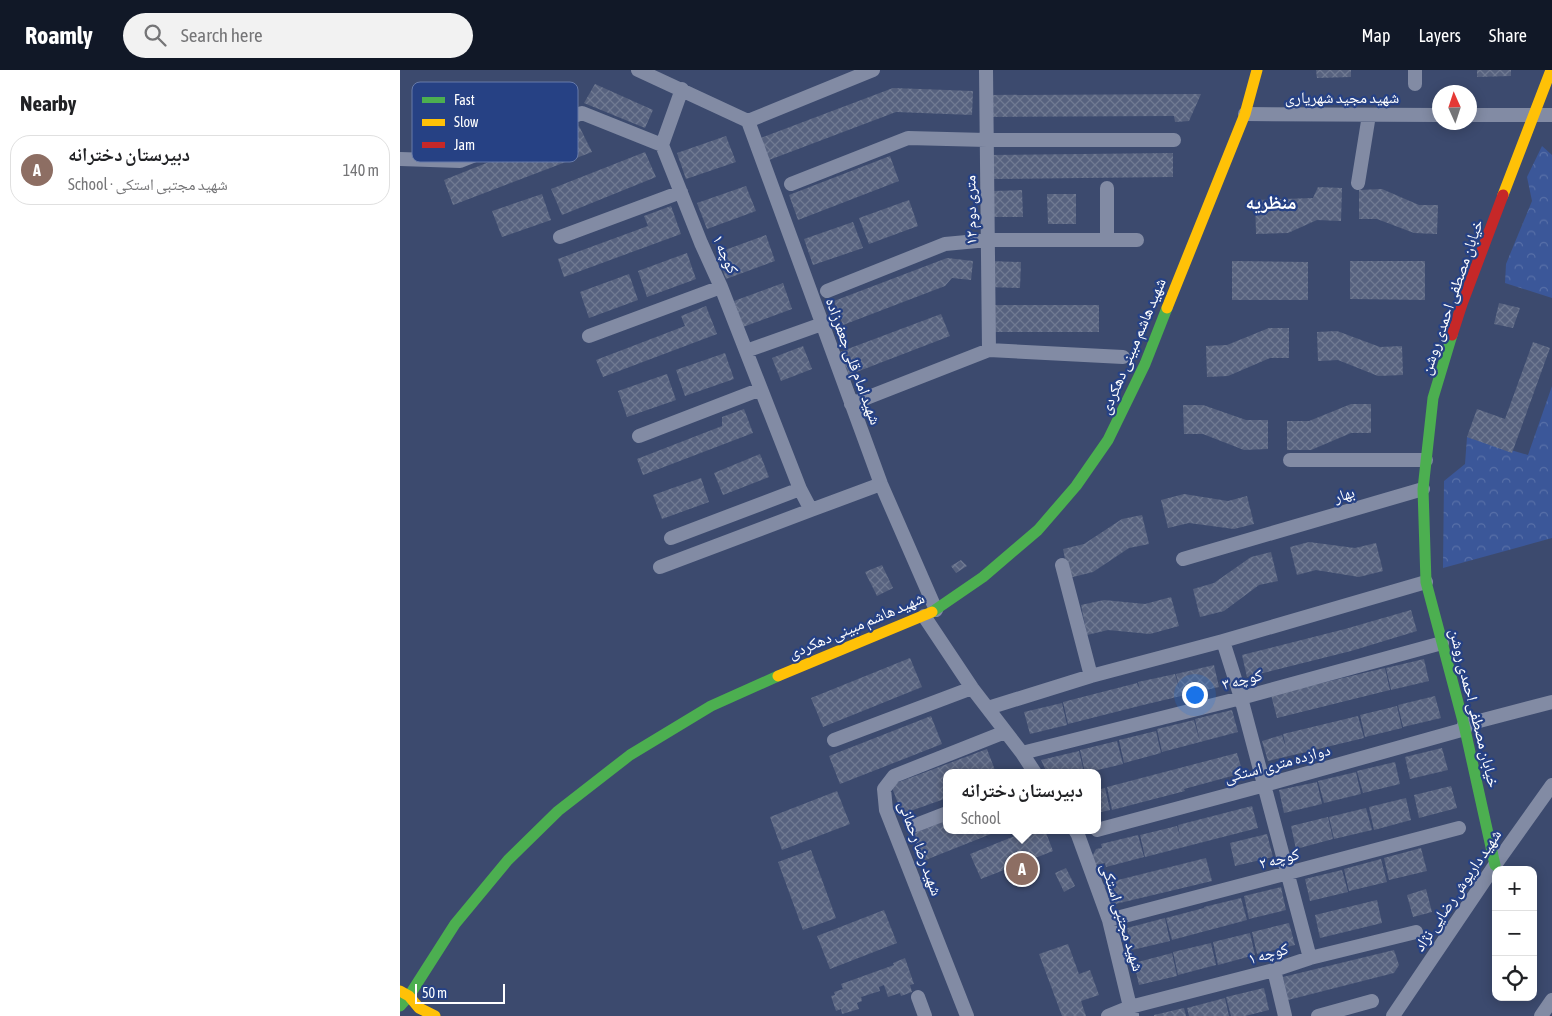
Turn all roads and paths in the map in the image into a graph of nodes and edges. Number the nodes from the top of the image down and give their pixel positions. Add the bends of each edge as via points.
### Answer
1 (638, 70) edge
2 (873, 70) edge
3 (986, 70) edge
4 (1257, 70) edge
5 (1551, 70) edge
6 (682, 89) junction
7 (1244, 114) junction
8 (578, 115) edge
9 (1369, 115) junction
10 (1432, 115) edge
11 (1477, 115) edge
12 (1534, 115) junction
13 (1552, 115) edge
14 (748, 120) junction
15 (986, 140) junction
16 (1174, 140) dead end
17 (662, 145) junction
18 (1358, 183) dead end
19 (791, 184) dead end
20 (1107, 188) dead end
21 (681, 192) junction
22 (560, 238) dead end
23 (988, 240) junction
24 (1107, 240) junction
25 (1138, 240) dead end
26 (721, 287) junction
27 (827, 291) dead end
28 (822, 324) junction
29 (589, 336) dead end
30 (989, 350) junction
31 (746, 351) junction
32 (1122, 357) dead end
33 (761, 389) junction
34 (851, 404) junction
35 (639, 436) dead end
36 (1290, 460) dead end
37 (1426, 460) junction
38 (880, 484) junction
39 (800, 489) junction
40 (1423, 489) junction
41 (811, 510) junction
42 (671, 538) dead end
43 (1183, 559) dead end
44 (1062, 565) dead end
45 (660, 567) dead end
46 (1426, 582) junction
47 (930, 613) junction
48 (1223, 641) junction
49 (1442, 643) junction
50 (1090, 676) junction
51 (972, 688) junction
52 (1241, 698) junction
53 (1552, 702) edge
54 (988, 708) junction
55 (1465, 727) junction
56 (1005, 732) junction
57 (834, 740) dead end
58 (1022, 753) junction
59 (1032, 769) edge
60 (1552, 784) edge
61 (1265, 785) junction
62 (943, 815) edge
63 (916, 825) dead end
64 (1459, 828) dead end
65 (1101, 829) edge
66 (1078, 834) edge
67 (1495, 865) junction
68 (1288, 874) junction
69 (1108, 920) junction
70 (1416, 932) dead end
71 (1310, 958) junction
72 (1274, 970) junction
73 (404, 994) edge
74 (918, 997) dead end
75 (1552, 1000) edge
76 (1372, 1001) dead end
77 (400, 1006) edge
78 (1131, 1012) edge
79 (435, 1016) edge
80 (925, 1016) edge
81 (967, 1016) edge
82 (1108, 1016) edge
83 (1285, 1016) edge
84 (1318, 1016) edge
85 (1393, 1016) edge
86 (1541, 1016) edge

1 - 6 street
2 - 14 street
3 - 15 street, ۱۲ متری دوم
4 - 7 main road, شهید هاشم مبینی دهکردی
5 - 12 main road, خیابان مصطفی احمدی روشن
6 - 14 street
6 - 17 street
7 - 9 street, شهید مجید شهریاری
7 - 47 main road, شهید هاشم مبینی دهکردی via 1145,364 1108,440 1076,486 1038,530 983,576
8 - 17 street via 582,113
9 - 10 street, شهید مجید شهریاری
9 - 18 street
11 - 12 street
12 - 13 street
12 - 37 main road, خیابان مصطفی احمدی روشن via 1462,304 1434,398
14 - 28 street, شهید امام قلی جعفرزاده
15 - 16 street
15 - 19 street via 908,138
15 - 23 street, ۱۲ متری دوم
17 - 21 street, کوچه ۱
20 - 24 street
21 - 22 street
21 - 26 street, کوچه ۱
23 - 24 street
23 - 27 street via 944,244
23 - 30 street, ۱۲ متری دوم
24 - 25 street
26 - 29 street
26 - 31 street, کوچه ۱
28 - 31 street
28 - 34 street, شهید امام قلی جعفرزاده
30 - 32 street
30 - 34 street
31 - 33 street, کوچه ۱
33 - 35 street
33 - 39 street, کوچه ۱
34 - 38 street, شهید امام قلی جعفرزاده
36 - 37 street
37 - 40 main road, خیابان مصطفی احمدی روشن
38 - 41 street
38 - 47 street, شهید امام قلی جعفرزاده
39 - 41 street, کوچه ۱
39 - 42 street
40 - 43 street, بهار
40 - 46 main road, خیابان مصطفی احمدی روشن
41 - 45 street
44 - 50 street
46 - 48 street
46 - 49 main road, خیابان مصطفی احمدی روشن
47 - 51 street
47 - 73 main road, شهید هاشم مبینی دهکردی via 710,706 630,755 558,811 508,860 455,924
48 - 50 street
48 - 52 street
49 - 52 street, کوچه ۳
49 - 55 main road, خیابان مصطفی احمدی روشن
50 - 54 street
51 - 54 street
51 - 57 street
52 - 58 street, کوچه ۳
52 - 61 street
53 - 55 street, دوازده متری استکی
54 - 56 street
55 - 61 street, دوازده متری استکی
55 - 67 main road, خیابان مصطفی احمدی روشن
56 - 58 street
56 - 81 street, شهید رضا رحمانی via 894,776 884,789 886,810
58 - 59 street
60 - 67 street, شهید داریوش رضایی نژاد
61 - 65 street, دوازده متری استکی
61 - 68 street
62 - 63 street
64 - 68 street, کوچه ۲
66 - 69 street, شهید مجتبی استکی
67 - 85 street, شهید داریوش رضایی نژاد
68 - 69 street, کوچه ۲
68 - 71 street
69 - 78 street, شهید مجتبی استکی
70 - 71 street, کوچه ۱
71 - 72 street, کوچه ۱
72 - 78 street, کوچه ۱
72 - 83 street
73 - 77 main road, شهید هاشم مبینی دهکردی
73 - 79 main road via 419,1008
74 - 80 street
75 - 86 street
76 - 84 street
78 - 82 street, کوچه ۱

